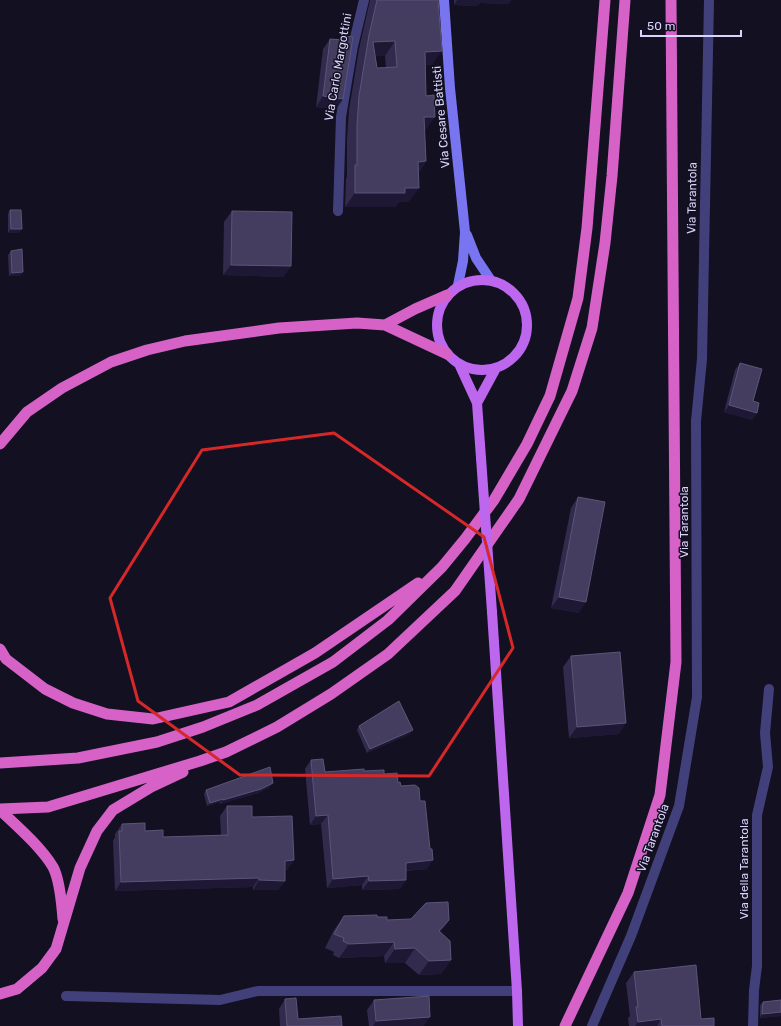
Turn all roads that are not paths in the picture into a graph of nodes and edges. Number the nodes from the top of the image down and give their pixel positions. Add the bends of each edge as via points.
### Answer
1 (364, 0) edge
2 (444, 0) edge
3 (605, 0) edge
4 (625, 0) edge
5 (671, 0) edge
6 (709, 0) edge
7 (338, 211) dead end
8 (465, 232) junction
9 (490, 279) junction
10 (458, 286) junction
11 (447, 295) junction
12 (385, 325) junction
13 (447, 354) junction
14 (459, 364) junction
15 (496, 368) junction
16 (477, 403) junction
17 (0, 444) edge
18 (442, 567) junction
19 (0, 649) edge
20 (769, 689) dead end
21 (200, 761) junction
22 (0, 763) edge
23 (0, 810) edge
24 (64, 926) junction
25 (517, 991) junction
26 (0, 994) edge
27 (66, 996) dead end
28 (518, 1026) edge
29 (565, 1026) edge
30 (592, 1026) edge
31 (753, 1026) edge

1 - 7 street, Via Carlo Margottini via 341,117
2 - 8 main road, Via Cesare Battisti
3 - 18 highway via 587,228 578,298 565,346 550,396 527,444 494,500
4 - 21 highway via 611,184 592,328 572,391 519,499 455,591 388,654 331,694 277,727 226,752
5 - 29 highway via 676,662 660,795 628,893
6 - 30 street, Via Tarantola via 702,359 696,421 697,697 679,806 632,936
8 - 9 main road, Via Cesare Battisti via 476,258
8 - 10 main road, Via Cesare Battisti
9 - 10 main road via 474,279
9 - 15 main road via 505,285 516,294 524,307 528,322 526,337 520,350 509,361
10 - 11 main road
11 - 12 highway
11 - 13 main road via 439,309 436,325 439,340
12 - 13 highway
12 - 17 highway via 357,323 279,328 185,341 147,350 112,362 62,388 27,412
13 - 14 main road
14 - 15 main road via 477,370
14 - 16 main road
15 - 16 main road
16 - 25 main road, bridge
18 - 19 highway via 315,653 229,702 153,718 107,714 73,703 45,689 6,659
18 - 22 highway via 388,620 333,662 257,705 157,742 78,758
20 - 31 street, Via della Tarantola via 765,733 768,767 757,815 757,966
21 - 23 highway via 48,807
21 - 24 highway via 113,810 97,831 80,868
23 - 24 highway via 33,841 53,868
24 - 26 highway via 56,949 42,968 17,989
25 - 27 street via 258,991 220,1000
25 - 28 main road

